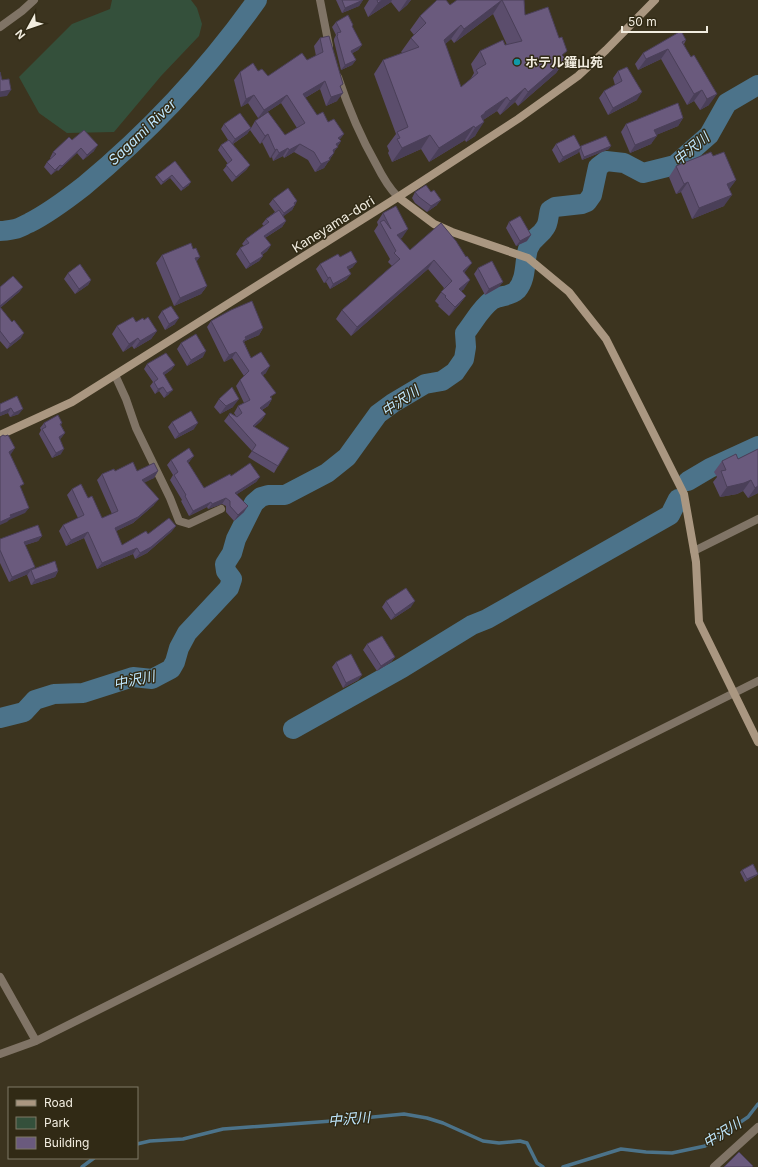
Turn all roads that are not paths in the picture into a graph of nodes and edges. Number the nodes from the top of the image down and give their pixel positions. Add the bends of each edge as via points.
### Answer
1 (34, 0) edge
2 (320, 0) edge
3 (655, 0) edge
4 (0, 27) edge
5 (331, 54) edge
6 (335, 68) edge
7 (398, 196) junction
8 (115, 375) junction
9 (0, 435) edge
10 (222, 509) dead end
11 (758, 519) edge
12 (694, 551) junction
13 (758, 681) edge
14 (734, 693) junction
15 (758, 742) edge
16 (0, 976) edge
17 (36, 1041) junction
18 (0, 1054) edge
19 (758, 1127) edge
20 (714, 1167) edge

1 - 4 street
2 - 5 street
3 - 7 street, Kaneyama-dori via 578,76 518,119
6 - 7 street via 366,146 389,188
7 - 8 street, Kaneyama-dori
7 - 12 street via 434,224 528,258 569,292 606,339 684,494
8 - 9 street, Kaneyama-dori via 72,402
8 - 10 street via 136,428 179,521 189,524
11 - 12 street
12 - 14 street via 699,622
13 - 14 street
14 - 15 street
14 - 17 street
16 - 17 street
17 - 18 street
19 - 20 street

